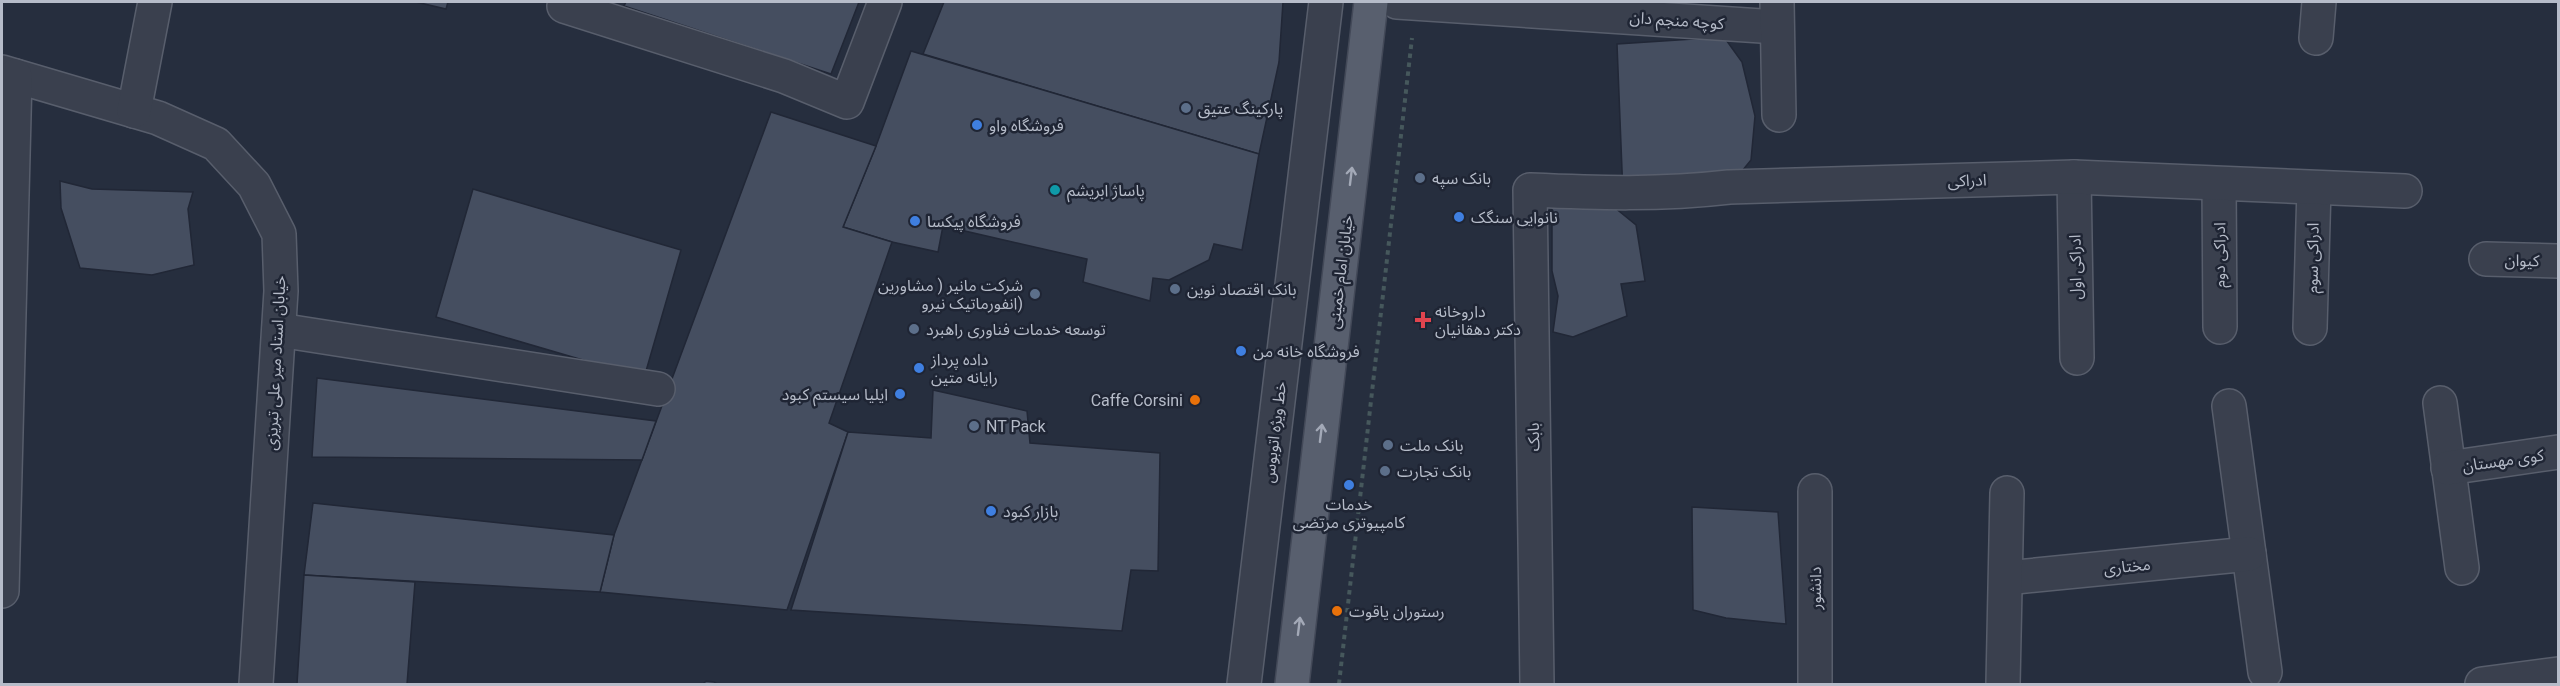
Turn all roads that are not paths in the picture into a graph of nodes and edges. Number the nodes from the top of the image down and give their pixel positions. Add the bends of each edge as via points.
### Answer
1 (155, 2) edge
2 (566, 2) edge
3 (885, 2) edge
4 (1326, 2) edge
5 (1371, 2) edge
6 (2319, 2) edge
7 (1407, 3) edge
8 (1777, 14) edge
9 (2316, 38) dead end
10 (8, 74) edge
11 (134, 111) junction
12 (1779, 115) dead end
13 (2074, 177) junction
14 (2219, 184) junction
15 (2314, 188) junction
16 (1530, 190) joint
17 (2405, 191) dead end
18 (2486, 259) dead end
19 (2559, 261) edge
20 (2220, 327) dead end
21 (2310, 328) dead end
22 (279, 330) junction
23 (2077, 358) dead end
24 (657, 389) dead end
25 (2440, 404) dead end
26 (2229, 406) dead end
27 (2559, 452) edge
28 (2448, 468) junction
29 (1815, 491) dead end
30 (2007, 493) dead end
31 (2249, 554) junction
32 (2462, 568) dead end
33 (2006, 578) junction
34 (2, 591) edge
35 (2265, 672) dead end
36 (2559, 674) edge
37 (256, 684) edge
38 (1244, 684) edge
39 (1292, 684) edge
40 (1537, 684) edge
41 (1815, 684) edge
42 (2003, 684) edge
43 (2482, 684) edge

1 - 11 street
2 - 3 street via 564,6 784,76 848,102
4 - 38 street, خط ویژه اتوبوس
39 -> 5 main road, خیابان امام خمینی
6 - 9 street
7 - 8 street, کوچه منجم دان
8 - 12 street
10 - 11 street, خیابان استاد میر علی تبریزی
10 - 34 street
11 - 22 street, خیابان استاد میر علی تبریزی via 216,144 254,185 279,234
13 - 14 street, ادراکی
13 - 16 street, ادراکی via 1729,187 1623,195
13 - 23 street, ادراکی اول
14 - 15 street, ادراکی
14 - 20 street, ادراکی دوم
15 - 17 street, ادراکی
15 - 21 street, ادراکی سوم
16 - 40 street, بابک
18 - 19 street, کیوان
22 - 24 street
22 - 37 street, خیابان استاد میر علی تبریزی
25 - 28 street, کوی‌ مهستان
26 - 31 street
27 - 28 street, کوی‌ مهستان
28 - 32 street, کوی‌ مهستان
29 - 41 street, دانشور
30 - 33 street
31 - 33 street, مختاری
31 - 35 street
33 - 42 street
36 - 43 street

